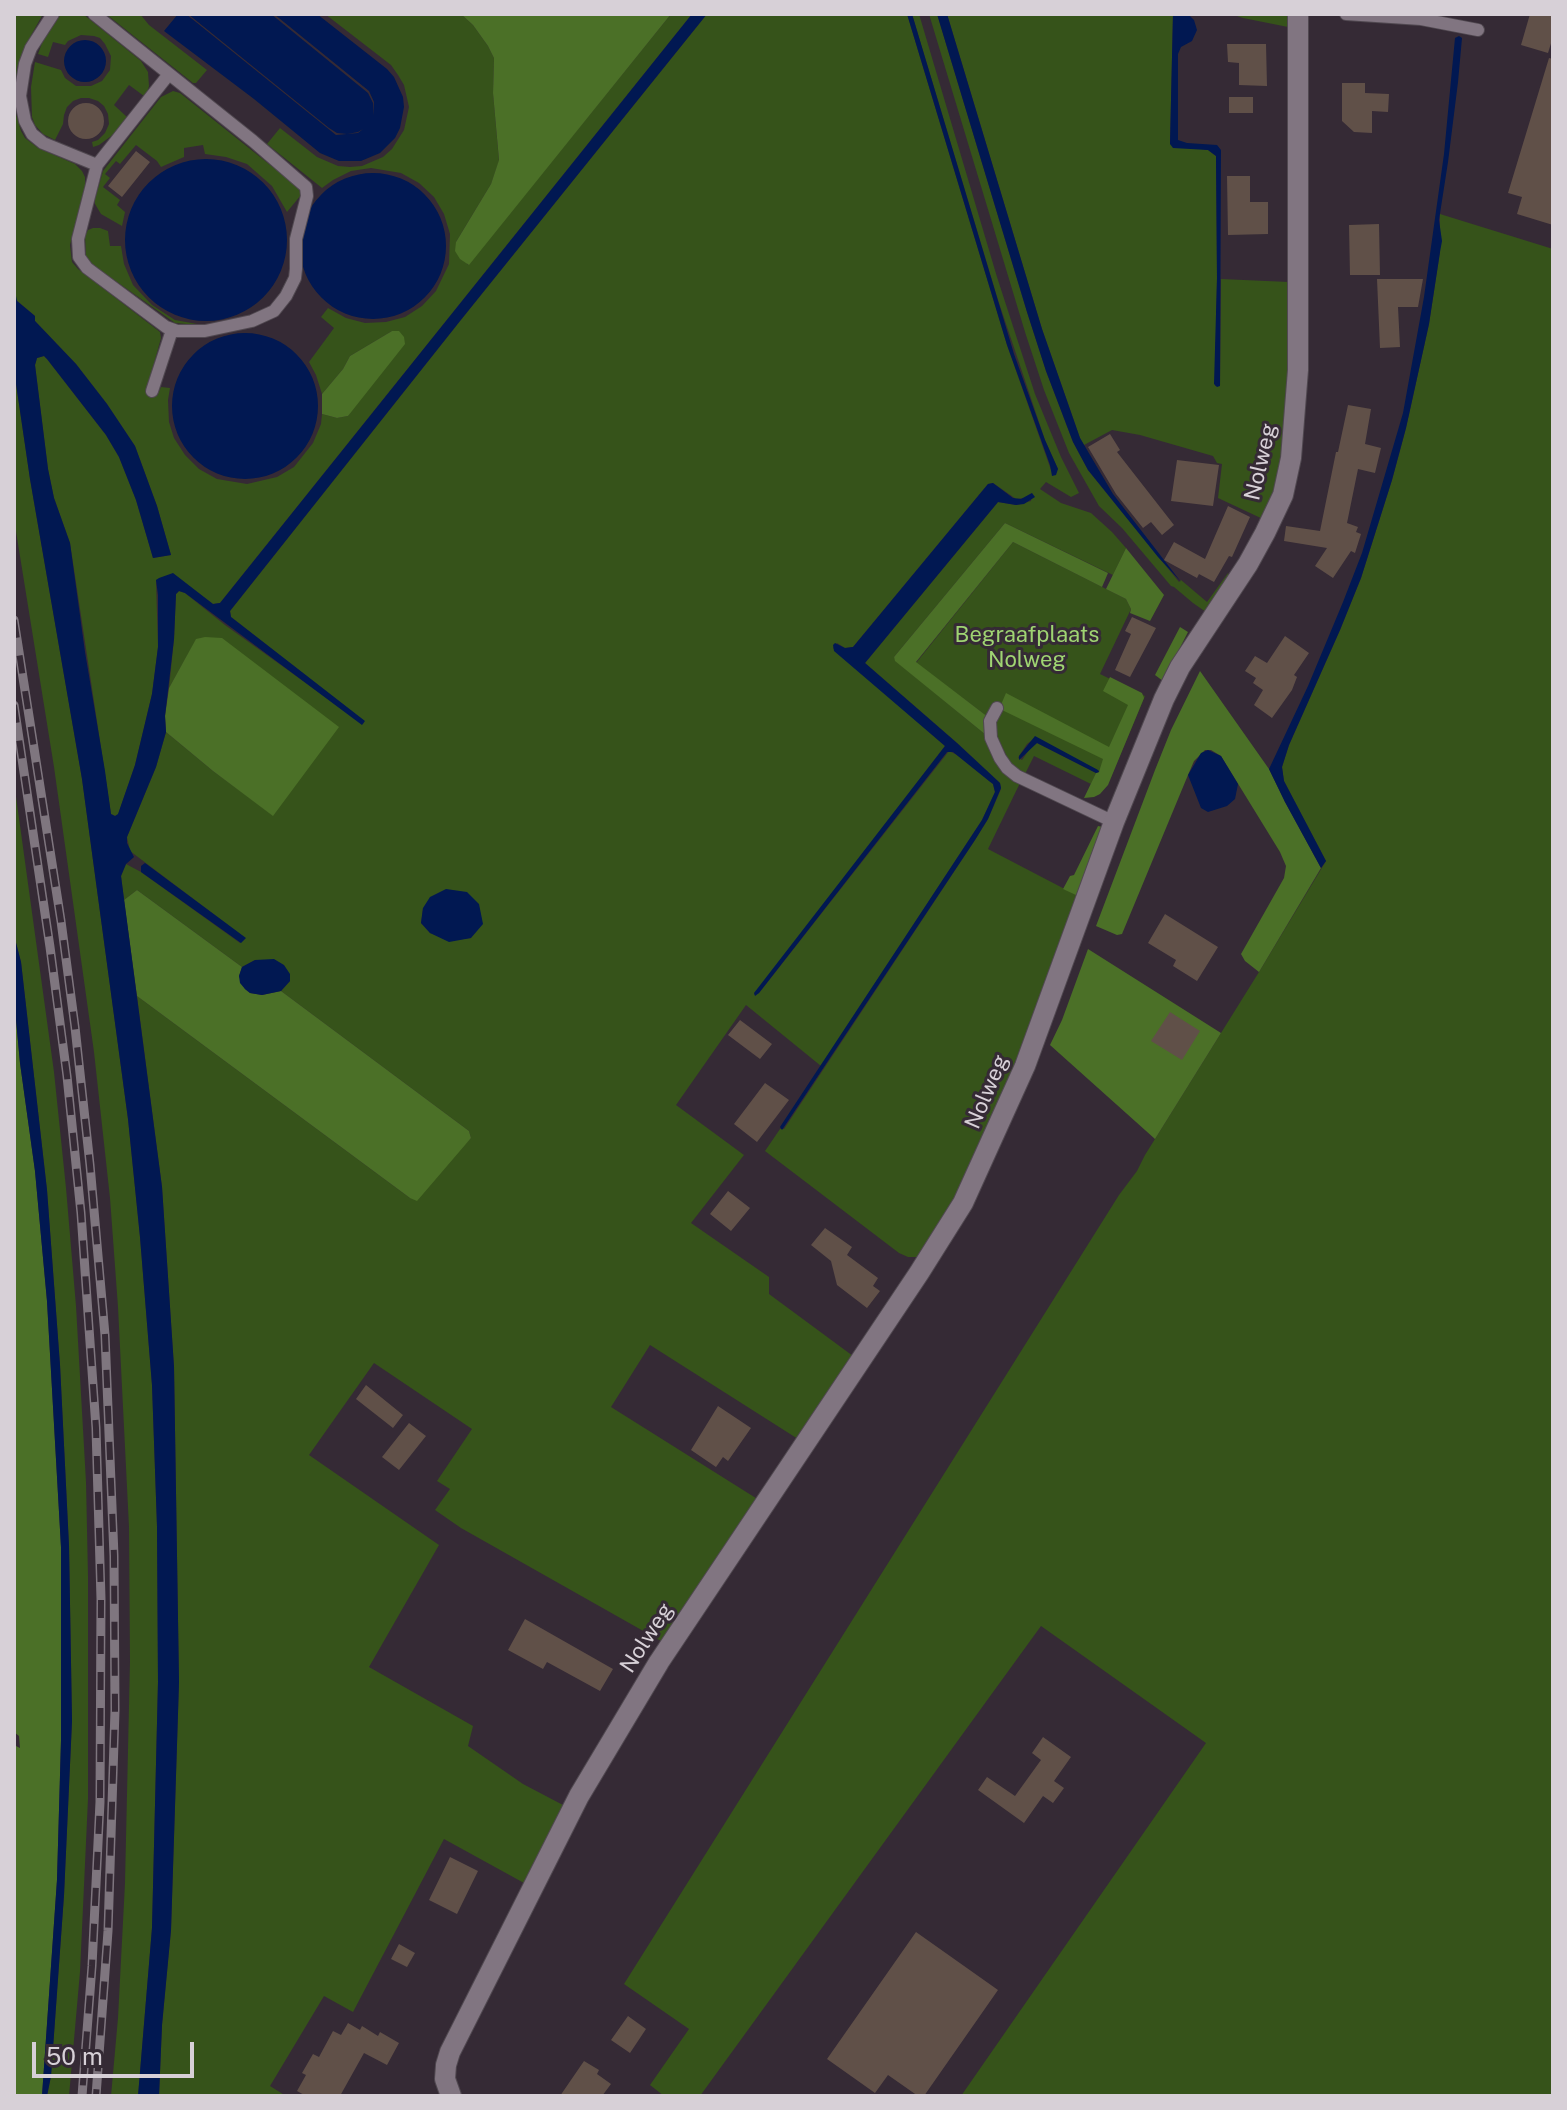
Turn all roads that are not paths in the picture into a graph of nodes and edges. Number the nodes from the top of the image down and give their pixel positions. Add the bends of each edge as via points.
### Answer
1 (53, 14) edge
2 (94, 14) edge
3 (1298, 14) edge
4 (1346, 14) edge
5 (1478, 30) dead end
6 (169, 74) junction
7 (97, 165) junction
8 (172, 330) junction
9 (152, 391) dead end
10 (997, 708) dead end
11 (1114, 822) junction
12 (451, 2096) edge

1 - 7 lane via 25,64 21,110 32,134 43,143
2 - 6 lane
3 - 11 street, Nolweg via 1298,370 1283,495 1248,564 1180,667
4 - 5 lane via 1421,19
6 - 7 lane
6 - 8 lane via 308,192 298,227 295,278 274,311 217,329
7 - 8 lane via 78,239 79,257
8 - 9 lane
10 - 11 lane via 990,721 991,738 1007,768
11 - 12 street, Nolweg via 1025,1066 963,1203 659,1662 579,1796 450,2052 445,2079

